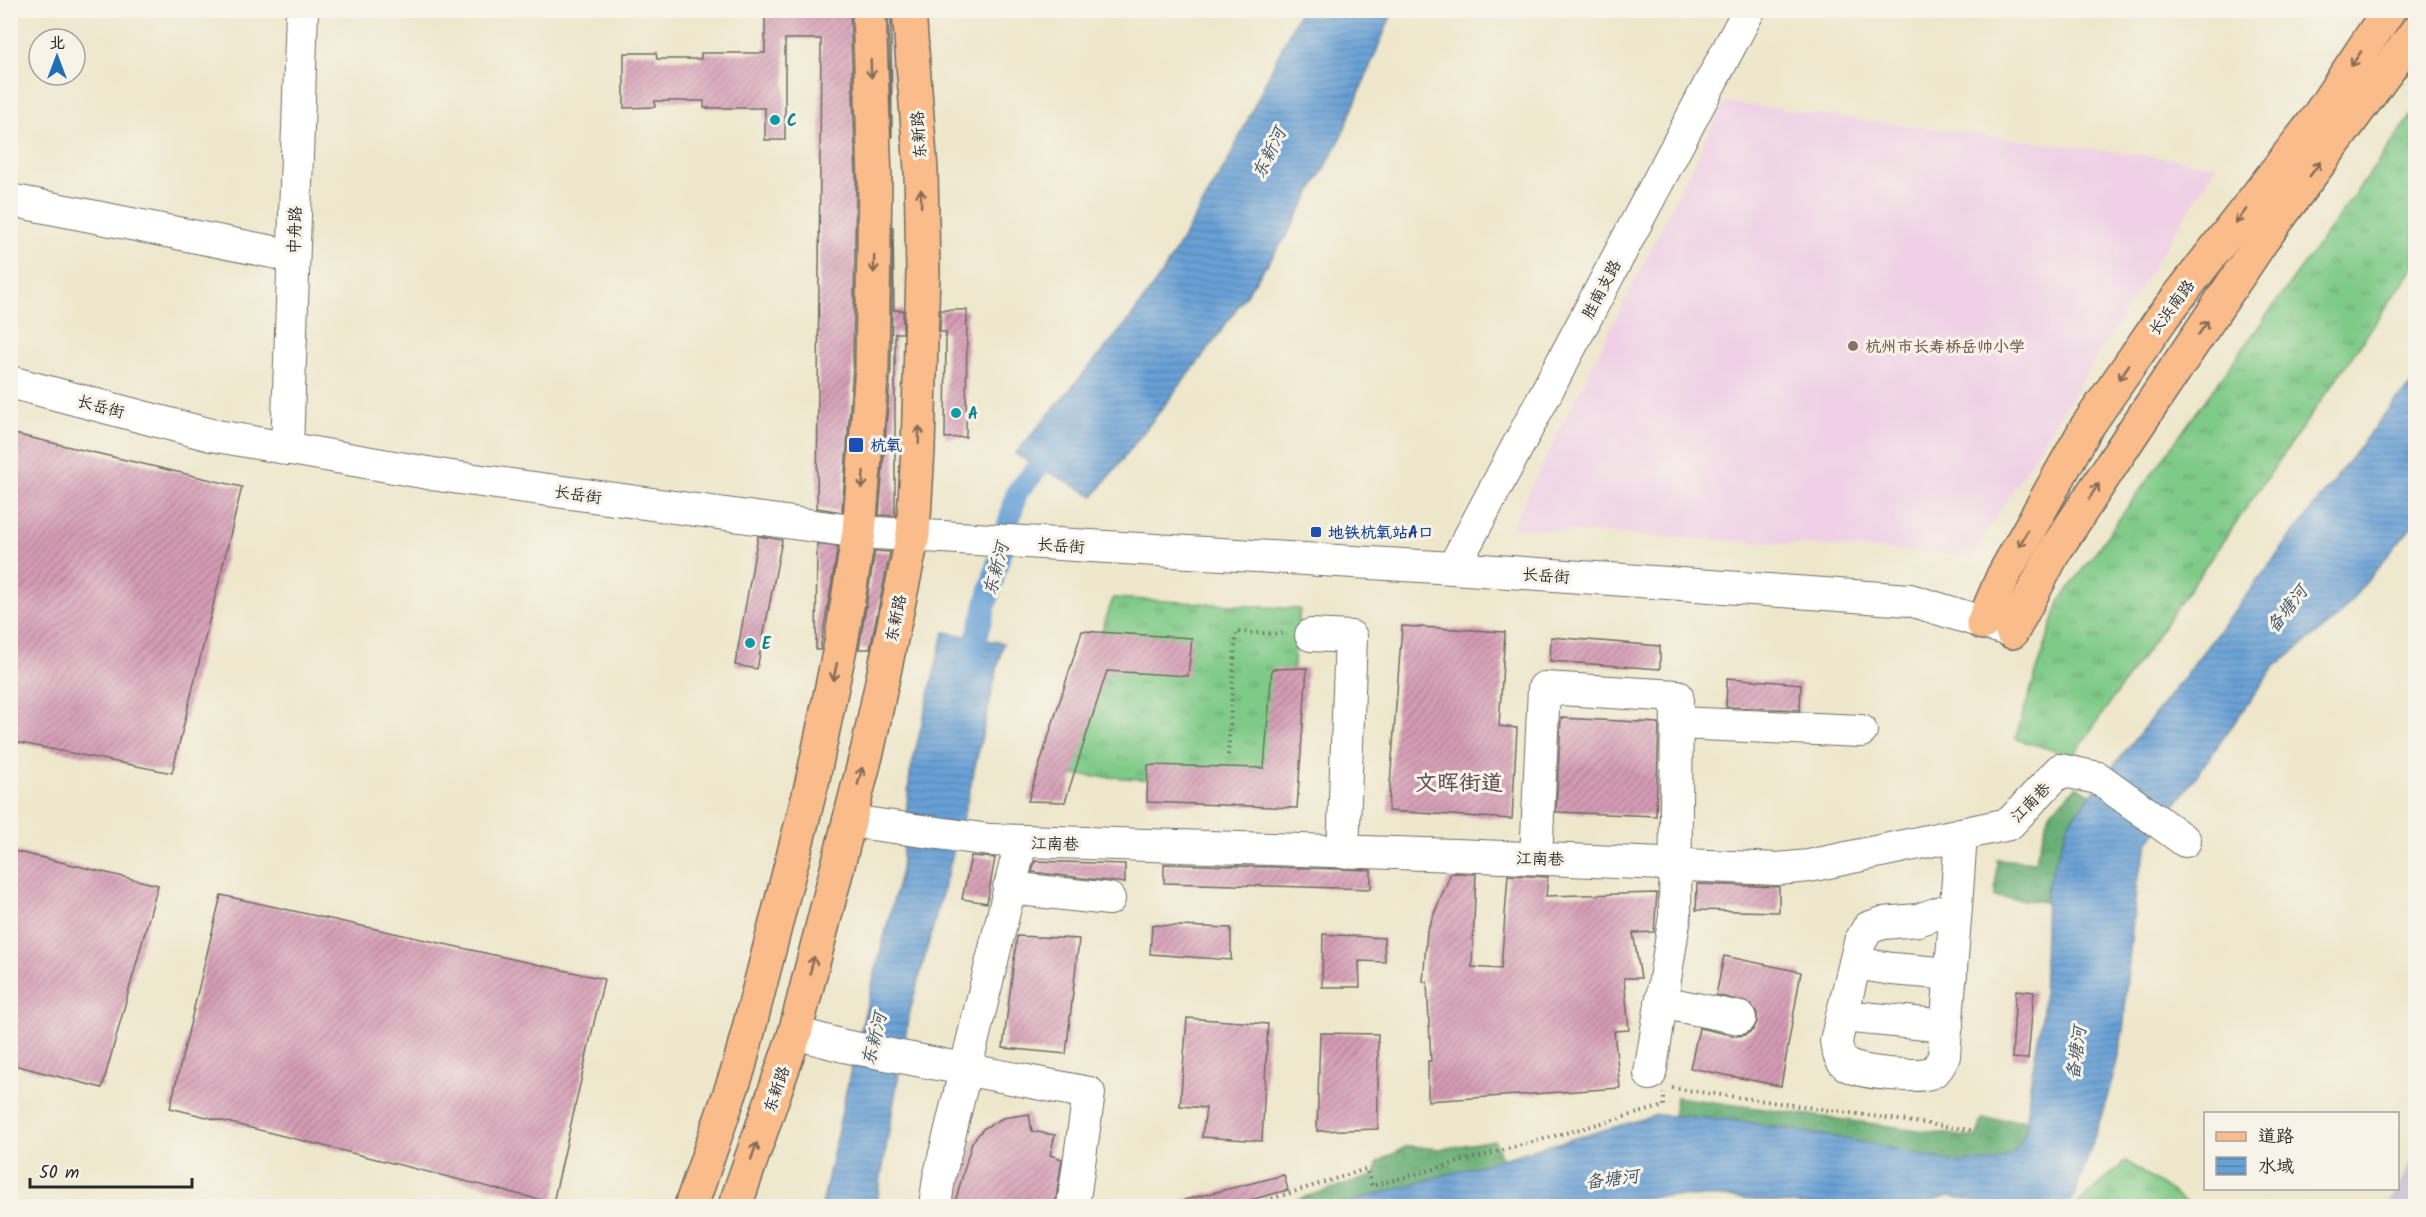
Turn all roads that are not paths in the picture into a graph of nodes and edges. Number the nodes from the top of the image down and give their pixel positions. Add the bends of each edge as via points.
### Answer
1 (302, 10) edge
2 (869, 10) edge
3 (909, 10) edge
4 (1749, 10) edge
5 (2389, 10) edge
6 (2415, 32) edge
7 (10, 200) edge
8 (294, 256) junction
9 (10, 382) edge
10 (287, 449) junction
11 (859, 532) junction
12 (913, 535) junction
13 (1453, 568) junction
14 (1998, 627) junction
15 (1311, 635) road end
16 (1677, 723) junction
17 (1861, 732) dead end
18 (849, 821) junction
19 (1962, 834) junction
20 (2176, 835) dead end
21 (1006, 841) junction
22 (1343, 852) junction
23 (1536, 858) junction
24 (1676, 864) junction
25 (1009, 888) junction
26 (1109, 899) dead end
27 (1956, 907) junction
28 (1855, 963) junction
29 (1952, 974) junction
30 (1661, 1002) junction
31 (1842, 1016) junction
32 (1740, 1018) dead end
33 (1947, 1026) junction
34 (795, 1033) junction
35 (965, 1069) junction
36 (1650, 1074) dead end
37 (691, 1206) edge
38 (735, 1206) edge
39 (934, 1206) edge
40 (1073, 1206) edge

1 - 8 street, 中舟路
2 -> 11 main road via 875,192 872,367
12 -> 3 main road, 东新路 via 923,272 921,170
4 - 13 street, 胜南支路
5 -> 14 main road, 长浜南路 via 2315,121 2162,318 2086,428 2018,549
14 -> 6 main road via 2054,552 2263,239
7 - 8 street
8 - 10 street, 中舟路
9 - 10 street, 长岳街 via 211,435
10 - 11 street, 长岳街 via 445,476
11 - 12 street, 长岳街
11 -> 37 main road via 841,644 809,794 739,1067
12 - 13 street, 长岳街
18 -> 12 main road, 东新路
13 - 14 street, 长岳街 via 1910,600
15 - 22 street via 1351,637
16 - 17 street
16 - 23 street via 1677,696 1544,688
16 - 24 street
18 - 21 street, 江南巷
34 -> 18 main road, 东新路
19 - 20 street, 江南巷 via 2009,824 2060,770 2098,778
19 - 24 street, 江南巷 via 1809,866 1778,869
19 - 27 street
21 - 22 street, 江南巷
21 - 25 street
22 - 23 street, 江南巷
23 - 24 street, 江南巷
24 - 30 street via 1675,915
25 - 26 street
25 - 35 street
27 - 28 street via 1927,918 1868,928
27 - 29 street
28 - 29 street
28 - 31 street
29 - 33 street
30 - 32 street
30 - 36 street
31 - 33 street
31 - 33 street via 1836,1041 1838,1055 1847,1065 1883,1073 1933,1072 1944,1056
34 - 35 street
38 -> 34 main road, 东新路
35 - 39 street
35 - 40 street via 1089,1093

